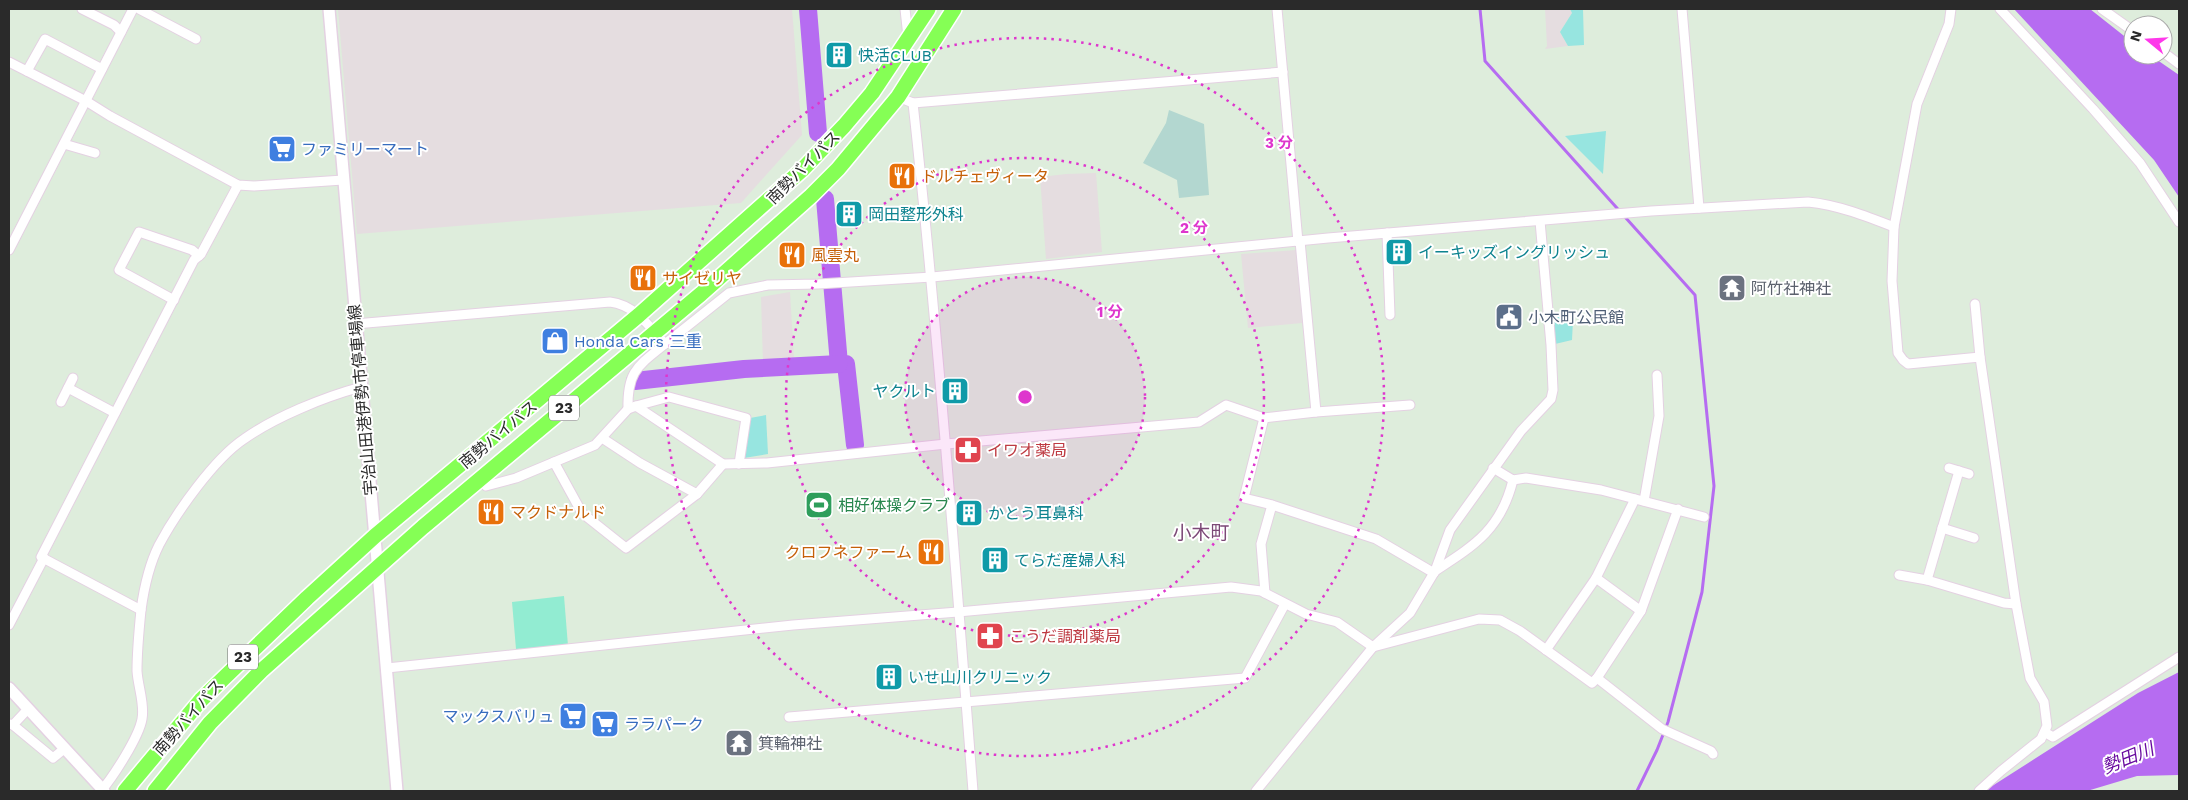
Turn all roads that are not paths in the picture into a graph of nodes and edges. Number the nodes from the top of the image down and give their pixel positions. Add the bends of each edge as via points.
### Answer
1 (82, 9) edge
2 (133, 9) edge
3 (139, 9) edge
4 (330, 9) edge
5 (905, 9) edge
6 (928, 9) edge
7 (954, 9) edge
8 (1277, 9) edge
9 (1682, 9) edge
10 (1951, 9) edge
11 (2000, 9) edge
12 (2102, 9) edge
13 (2123, 24) edge
14 (121, 32) junction
15 (196, 39) dead end
16 (908, 40) junction
17 (9, 62) edge
18 (102, 69) junction
19 (27, 71) junction
20 (1283, 72) junction
21 (898, 97) junction
22 (86, 101) junction
23 (913, 103) junction
24 (64, 144) junction
25 (95, 153) dead end
26 (343, 180) junction
27 (238, 185) junction
28 (1698, 208) junction
29 (1540, 221) junction
30 (2179, 222) edge
31 (1894, 227) junction
32 (1387, 233) junction
33 (1299, 241) junction
34 (9, 250) edge
35 (199, 256) junction
36 (932, 277) junction
37 (174, 300) junction
38 (1975, 304) dead end
39 (639, 315) junction
40 (1390, 315) dead end
41 (355, 324) junction
42 (654, 332) junction
43 (665, 344) junction
44 (1980, 357) junction
45 (1657, 375) dead end
46 (74, 378) dead end
47 (361, 387) junction
48 (68, 388) junction
49 (61, 402) dead end
50 (1410, 405) dead end
51 (632, 407) junction
52 (1316, 412) junction
53 (115, 413) junction
54 (1264, 418) junction
55 (602, 438) junction
56 (946, 444) junction
57 (554, 462) junction
58 (723, 464) junction
59 (739, 464) junction
60 (1493, 468) junction
61 (1949, 468) dead end
62 (1513, 480) junction
63 (486, 486) dead end
64 (697, 494) junction
65 (1640, 500) junction
66 (1272, 505) junction
67 (1678, 509) junction
68 (1704, 517) dead end
69 (1942, 528) junction
70 (375, 536) junction
71 (1974, 538) dead end
72 (44, 558) junction
73 (378, 566) junction
74 (1434, 572) junction
75 (1899, 575) dead end
76 (1596, 578) junction
77 (1927, 580) junction
78 (1265, 593) junction
79 (1284, 604) junction
80 (2016, 604) junction
81 (141, 610) junction
82 (1640, 611) junction
83 (958, 612) junction
84 (9, 625) edge
85 (1373, 647) junction
86 (1546, 650) junction
87 (2179, 657) edge
88 (387, 668) junction
89 (1598, 678) junction
90 (9, 688) edge
91 (966, 702) junction
92 (27, 710) junction
93 (789, 717) dead end
94 (11, 724) edge
95 (2046, 733) junction
96 (64, 749) junction
97 (1713, 754) dead end
98 (103, 791) edge
99 (125, 791) edge
100 (155, 791) edge
101 (396, 791) edge
102 (973, 791) edge
103 (1256, 791) edge
104 (1979, 791) edge

1 - 14 street
2 - 14 street
3 - 15 street
4 - 26 main road, 宇治山田港伊勢市停車場線
5 - 16 street
6 - 16 highway, 南勢バイパス / 23
7 - 21 highway, 南勢バイパス / 23
8 - 20 street
9 - 28 street
10 - 31 street via 1949,24 1917,104
11 - 30 street via 2140,163
12 - 13 street
14 - 18 street
16 - 39 highway, 南勢バイパス / 23 via 872,93 802,170
17 - 19 street
18 - 19 street via 45,39
18 - 22 street
19 - 22 street
20 - 23 street
20 - 33 street
21 - 23 street
21 - 42 highway, 南勢バイパス / 23 via 811,196 738,263
22 - 24 street
22 - 27 street
23 - 36 street
24 - 25 street
24 - 34 street
26 - 27 street
26 - 41 main road, 宇治山田港伊勢市停車場線
27 - 35 street
28 - 29 street
28 - 31 street via 1808,202 1826,204
29 - 32 street
29 - 60 street via 1552,399 1521,431
31 - 44 street via 1892,282 1898,353 1908,364
32 - 33 street
32 - 40 street
33 - 36 street
33 - 52 street
35 - 37 street
35 - 37 street via 192,250 138,232 119,270
36 - 43 street via 768,285 729,293
36 - 56 street
37 - 53 street
38 - 44 street
39 - 41 street via 628,306 610,302
39 - 42 street
39 - 70 highway, 南勢バイパス / 23
41 - 47 main road, 宇治山田港伊勢市停車場線
42 - 43 street
42 - 73 highway, 南勢バイパス / 23
43 - 51 street via 636,369 628,390
44 - 80 street
45 - 65 street via 1659,416
46 - 48 street
47 - 70 main road, 宇治山田港伊勢市停車場線
47 - 81 street via 319,400 243,439 221,458 206,474 160,544 148,576
48 - 49 street
48 - 53 street
50 - 52 street
51 - 55 street
51 - 58 street
51 - 59 street via 669,397 746,418
52 - 54 street
53 - 72 street via 40,557
54 - 56 street via 1226,405 1199,422
54 - 66 street via 1244,498
55 - 57 street via 595,445
55 - 64 street
56 - 59 street
56 - 83 street
57 - 63 street
57 - 64 street via 582,513 626,548
58 - 59 street
58 - 64 street
60 - 62 street
60 - 74 street via 1450,530
61 - 69 street via 1964,473
62 - 65 street via 1526,478
62 - 74 street via 1509,495 1493,524 1475,545
65 - 67 street
65 - 76 street
66 - 74 street via 1376,539
66 - 78 street via 1262,544
67 - 68 street
67 - 82 street
69 - 71 street
69 - 77 street
70 - 73 main road, 宇治山田港伊勢市停車場線
70 - 99 highway, 南勢バイパス / 23 via 201,700
72 - 81 street
72 - 84 street
73 - 88 main road, 宇治山田港伊勢市停車場線
73 - 100 highway, 南勢バイパス / 23 via 254,677 210,723
74 - 85 street via 1410,613
75 - 77 street
76 - 82 street
76 - 86 street
77 - 80 street
78 - 79 street
78 - 83 street via 1231,587
79 - 85 street via 1337,622
79 - 91 street via 1245,678
80 - 95 street via 2030,678 2044,702
81 - 98 street via 137,671 142,722
82 - 89 street
83 - 88 street via 793,624
83 - 91 street
85 - 86 street via 1479,619 1500,620
85 - 103 street
86 - 89 street via 1592,683
87 - 95 street via 2053,737
88 - 101 main road, 宇治山田港伊勢市停車場線
89 - 97 street via 1665,730 1711,750
90 - 92 main road
91 - 93 street
91 - 102 street
92 - 94 street
92 - 96 main road
94 - 96 street via 53,758
95 - 104 street
96 - 98 main road

